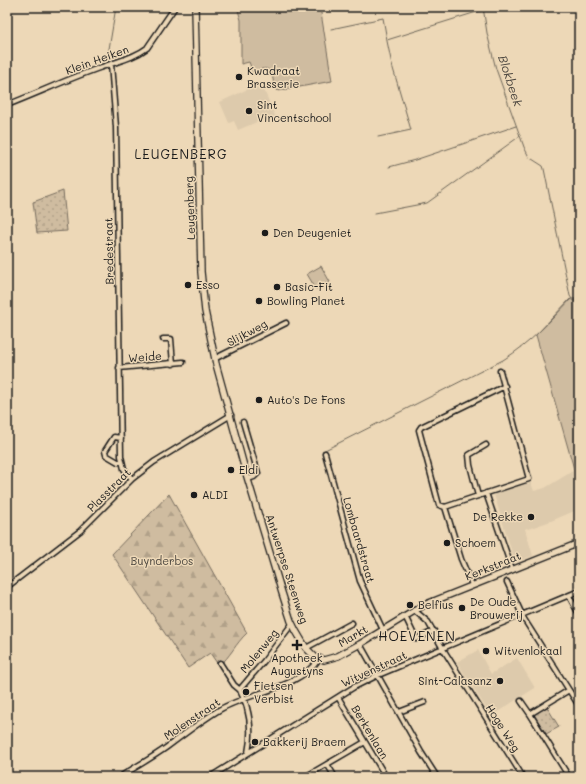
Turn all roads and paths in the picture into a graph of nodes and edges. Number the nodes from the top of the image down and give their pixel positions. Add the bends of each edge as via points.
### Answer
1 (175, 7) edge
2 (195, 7) edge
3 (111, 64) junction
4 (7, 105) edge
5 (286, 323) dead end
6 (163, 340) dead end
7 (216, 358) junction
8 (183, 362) dead end
9 (173, 364) junction
10 (119, 368) junction
11 (500, 371) dead end
12 (505, 386) junction
13 (231, 415) junction
14 (243, 422) dead end
15 (121, 438) junction
16 (486, 445) dead end
17 (325, 453) dead end
18 (122, 462) junction
19 (132, 479) junction
20 (248, 479) junction
21 (486, 493) junction
22 (478, 496) junction
23 (445, 507) junction
24 (579, 543) edge
25 (512, 569) junction
26 (507, 582) dead end
27 (472, 585) junction
28 (7, 587) edge
29 (579, 591) edge
30 (569, 596) junction
31 (414, 610) junction
32 (579, 614) edge
33 (405, 616) junction
34 (522, 616) junction
35 (352, 623) dead end
36 (292, 624) junction
37 (383, 630) junction
38 (434, 631) junction
39 (360, 644) junction
40 (306, 648) junction
41 (443, 649) junction
42 (319, 659) junction
43 (220, 663) dead end
44 (379, 676) junction
45 (240, 690) junction
46 (569, 690) junction
47 (338, 697) junction
48 (243, 698) junction
49 (521, 701) dead end
50 (425, 702) dead end
51 (579, 706) edge
52 (399, 712) junction
53 (530, 714) junction
54 (365, 742) junction
55 (248, 753) junction
56 (327, 764) junction
57 (120, 777) edge
58 (210, 777) edge
59 (305, 777) edge
60 (335, 777) edge
61 (386, 777) edge
62 (437, 777) edge
63 (523, 777) edge
64 (569, 777) edge

1 - 3 street, Klein Heiken via 148,48 133,57
2 - 7 main road, Leugenberg via 201,272 204,306
3 - 4 street, Klein Heiken
3 - 10 street, Bredestraat via 116,127
5 - 7 street, Slijkweg
6 - 9 street, Weide via 171,339
7 - 13 main road, Leugenberg
8 - 9 street, Weide
9 - 10 street, Weide
10 - 15 street, Bredestraat
11 - 12 street
12 - 21 street via 528,479
12 - 23 street via 420,429 439,505
13 - 19 street, Plasstraat via 154,462
13 - 20 main road, Antwerpse Steenweg
14 - 20 street via 258,473
15 - 18 street, Bredestraat
15 - 18 street via 114,437 105,451 106,455
16 - 22 street via 469,454
17 - 37 street, Lombaardstraat via 360,581
18 - 19 street, Bredestraat
19 - 28 street, Plasstraat via 80,531
20 - 36 main road, Antwerpse Steenweg
21 - 22 street
21 - 25 street
22 - 23 street
23 - 27 street
24 - 25 main road, Kerkstraat
25 - 27 main road, Kerkstraat
26 - 34 street
27 - 31 main road, Kerkstraat
29 - 30 street, Witvenstraat
30 - 32 street
30 - 34 street, Witvenstraat
31 - 33 main road, Markt
31 - 38 street, Hoge Weg
33 - 37 main road, Markt
33 - 38 street via 416,639
34 - 41 street, Witvenstraat
34 - 46 street
35 - 40 street
36 - 40 main road, Antwerpse Steenweg
36 - 45 street, Molenweg
37 - 39 main road, Markt
38 - 41 street, Hoge Weg
39 - 42 main road, Markt via 332,658
39 - 44 street
40 - 42 main road, Antwerpse Steenweg
41 - 44 street, Witvenstraat
41 - 63 street, Hoge Weg
42 - 48 street, Molenstraat via 310,670 288,682
43 - 45 street, Molenweg
44 - 47 street, Witvenstraat
44 - 52 street
45 - 48 street, Molenweg
46 - 51 street
46 - 53 street
47 - 54 street, Berkenlaan
47 - 55 street, Witvenstraat
48 - 55 street, Molenweg via 250,733
48 - 57 street, Molenstraat via 219,710
49 - 53 street
50 - 52 street
52 - 62 street
53 - 64 street
54 - 56 street
54 - 61 street, Berkenlaan
55 - 58 street, Witvenstraat
56 - 59 street
56 - 60 street

